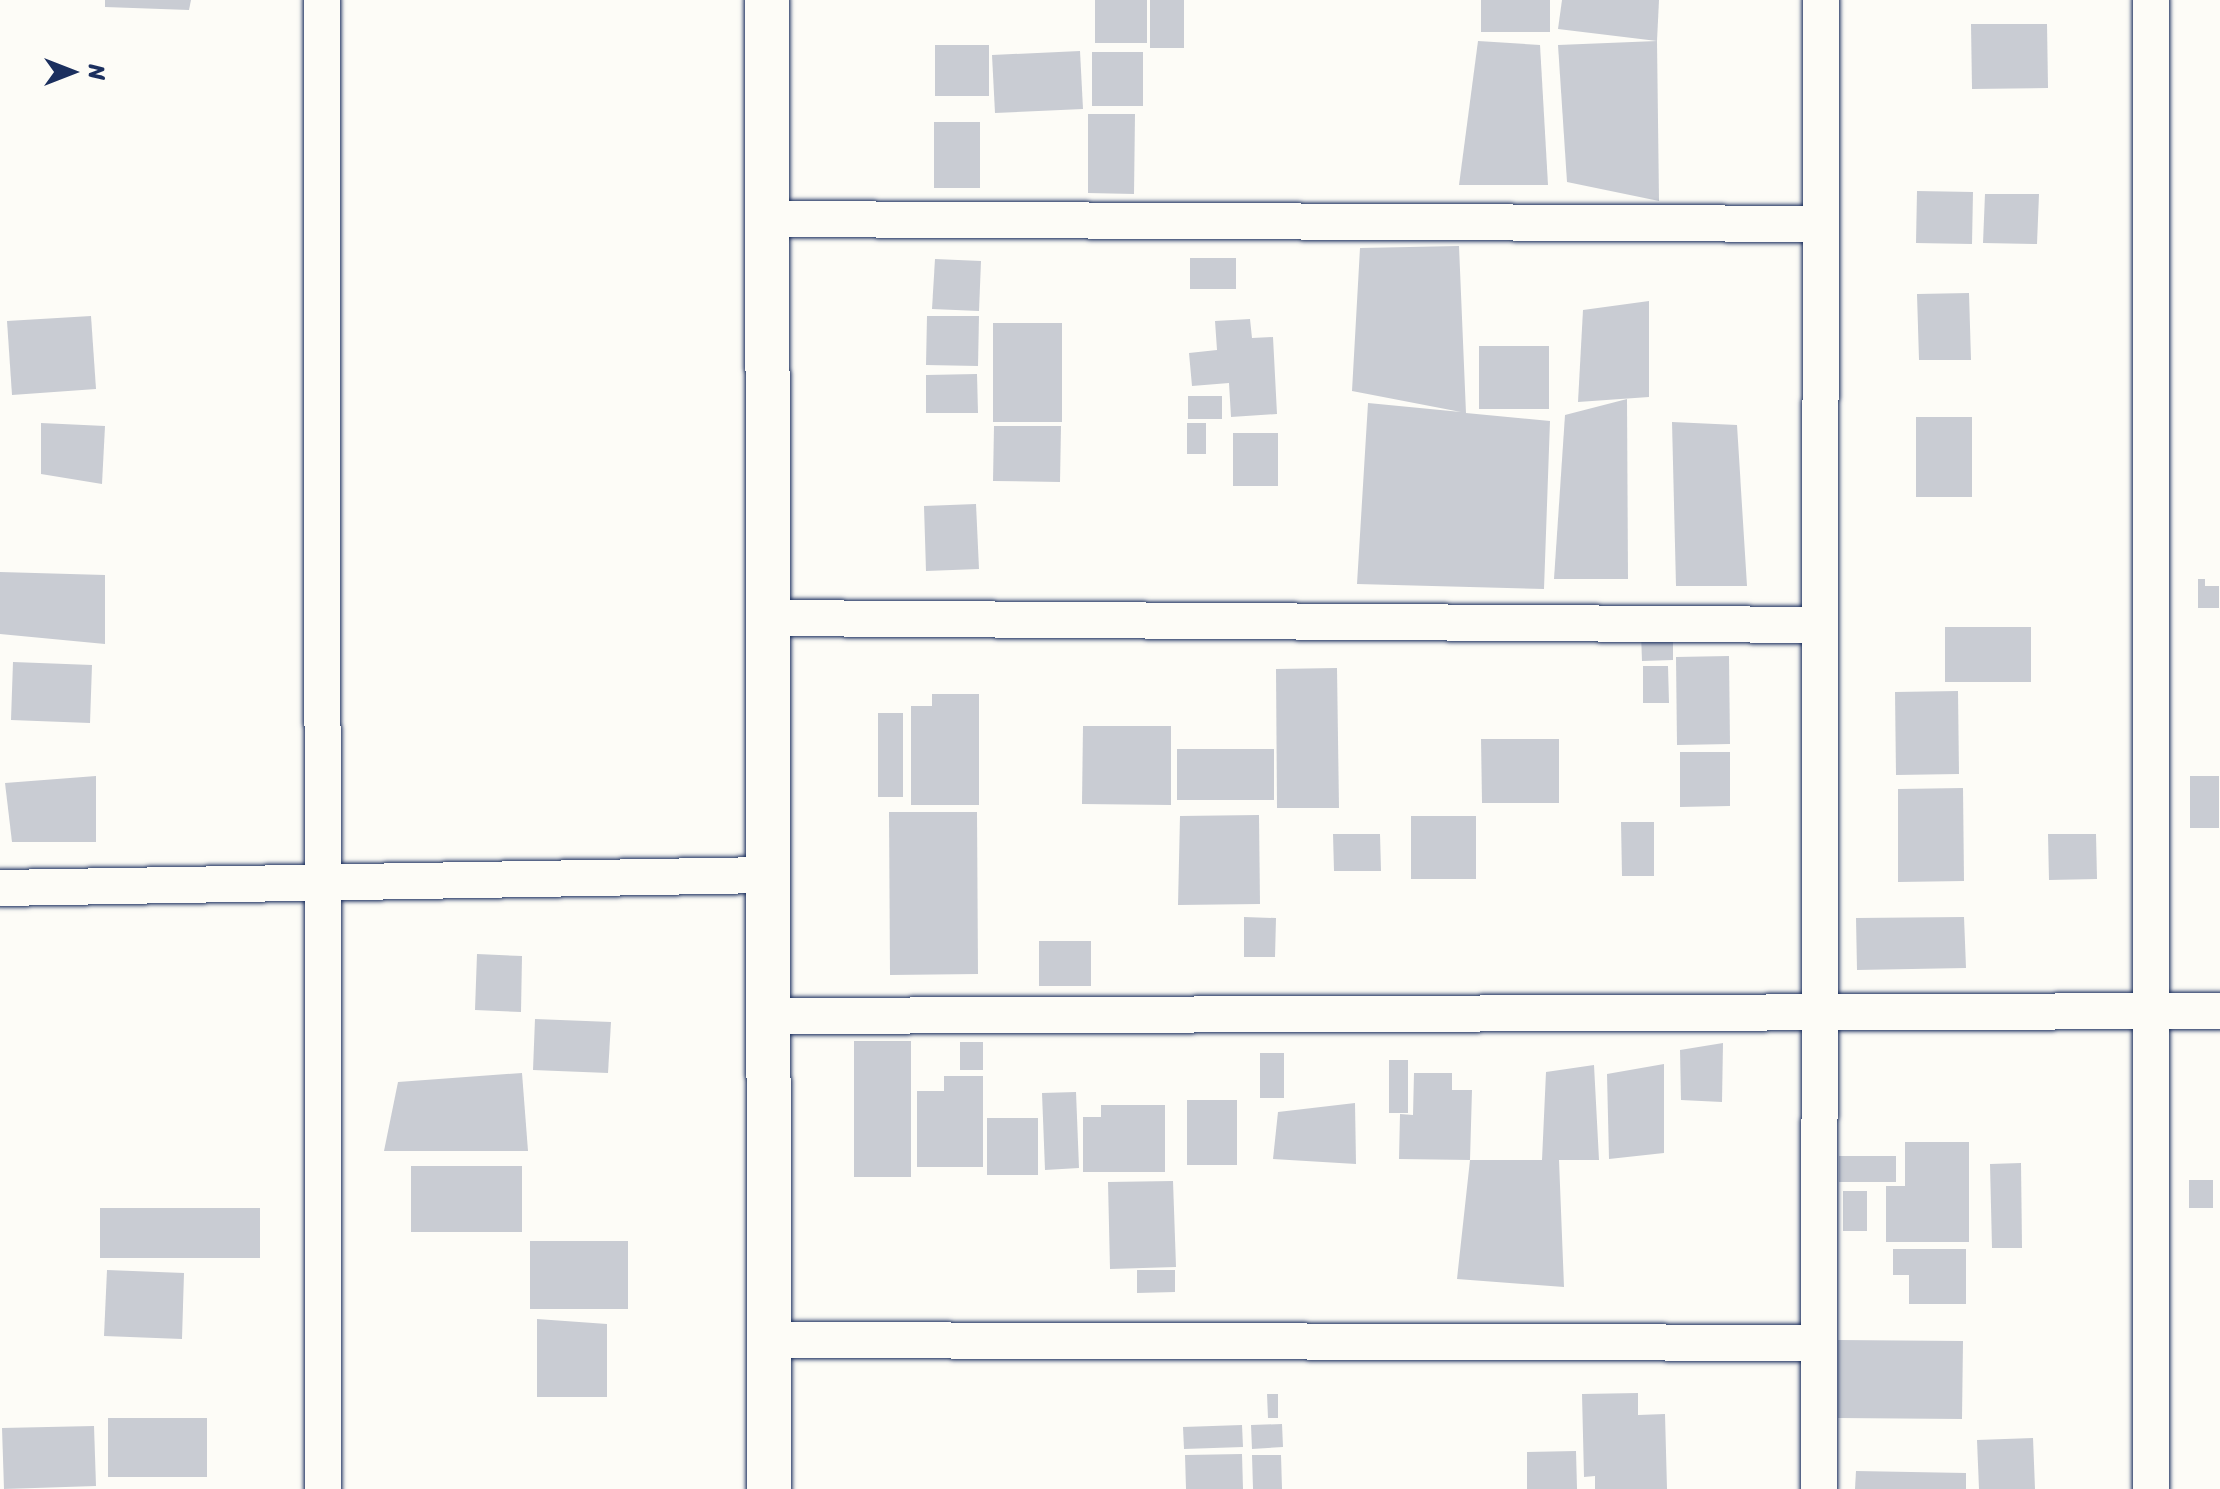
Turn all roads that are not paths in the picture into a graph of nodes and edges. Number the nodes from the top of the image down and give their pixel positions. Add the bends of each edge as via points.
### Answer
1 (322, 0) edge
2 (767, 0) edge
3 (1821, 0) edge
4 (2151, 0) edge
5 (768, 219) junction
6 (1821, 224) junction
7 (768, 618) junction
8 (1820, 625) junction
9 (766, 875) junction
10 (322, 883) junction
11 (0, 888) edge
12 (2220, 1011) edge
13 (2151, 1012) junction
14 (1820, 1013) junction
15 (768, 1016) junction
16 (769, 1340) junction
17 (1819, 1343) junction
18 (323, 1489) edge
19 (769, 1489) edge
20 (1819, 1489) edge
21 (2151, 1489) edge

1 - 10 street
2 - 5 street
3 - 6 street
4 - 13 street
5 - 6 street
5 - 7 street
6 - 8 street
7 - 8 street
7 - 9 street
8 - 14 street
9 - 10 street
9 - 15 street
10 - 11 street
10 - 18 street
12 - 13 street
13 - 14 street
13 - 21 street
14 - 15 street
14 - 17 street
15 - 16 street
16 - 17 street
16 - 19 street
17 - 20 street

